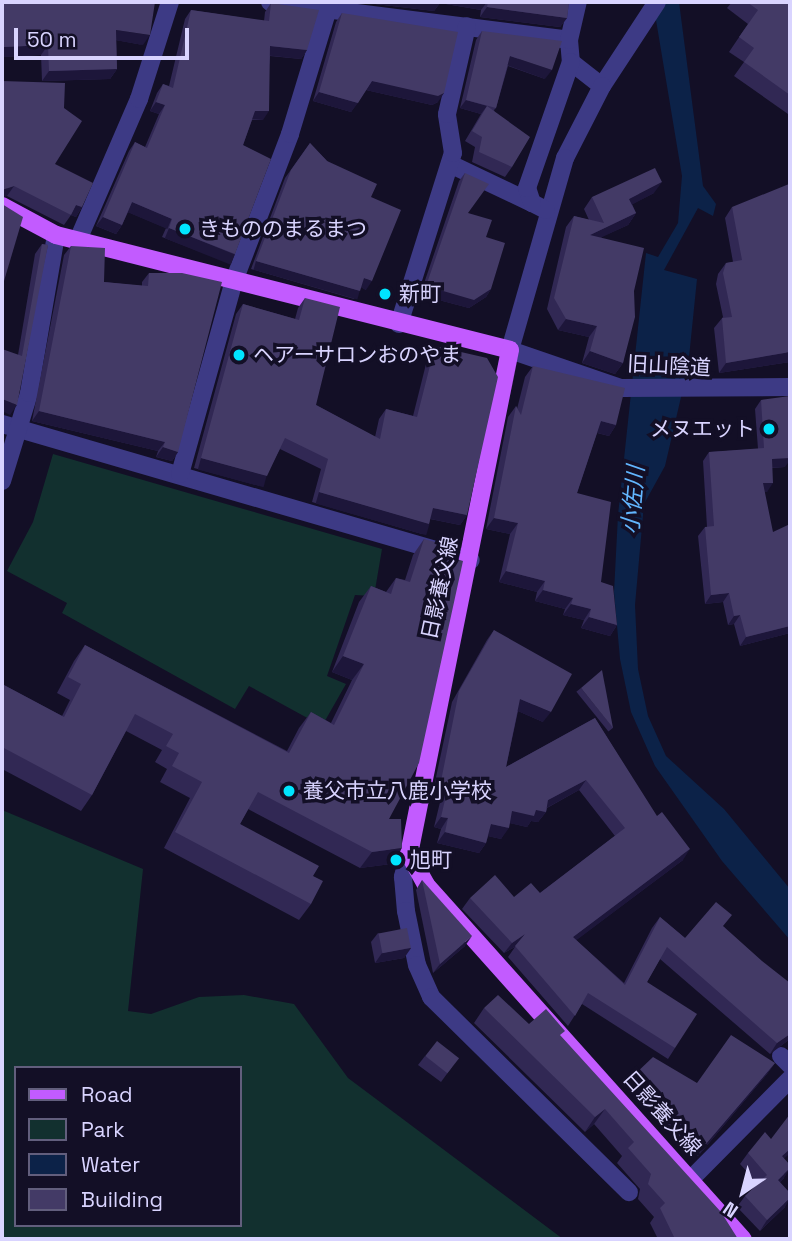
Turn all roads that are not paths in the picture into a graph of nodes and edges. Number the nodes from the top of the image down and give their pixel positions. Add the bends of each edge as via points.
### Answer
1 (170, 2) edge
2 (270, 2) edge
3 (578, 2) edge
4 (657, 2) edge
5 (328, 5) edge
6 (467, 26) junction
7 (569, 40) junction
8 (570, 62) junction
9 (606, 79) junction
10 (450, 164) junction
11 (2, 206) edge
12 (539, 206) junction
13 (56, 235) junction
14 (78, 240) junction
15 (234, 281) junction
16 (399, 324) junction
17 (510, 350) junction
18 (790, 387) edge
19 (10, 427) edge
20 (180, 474) junction
21 (2, 481) edge
22 (471, 560) junction
23 (409, 854) junction
24 (790, 1079) edge
25 (691, 1179) junction
26 (629, 1192) dead end
27 (743, 1239) edge

1 - 14 street via 139,99
2 - 5 street
3 - 7 street
4 - 9 street
5 - 6 street
5 - 15 street via 290,134
6 - 7 street
6 - 10 street via 447,114
7 - 8 street
8 - 9 street
8 - 12 street via 527,188
9 - 12 street
10 - 12 street
10 - 16 street
11 - 13 main road
12 - 17 street
13 - 14 main road
13 - 19 street
14 - 15 main road
15 - 16 main road
15 - 20 street
16 - 17 main road
17 - 18 street, 旧山陰道 via 621,388 712,392
17 - 22 main road, 日影養父線
19 - 20 street
19 - 21 street
20 - 22 street
22 - 23 main road, 日影養父線 via 412,813
23 - 25 main road, 日影養父線 via 426,885
23 - 26 street via 403,877 406,911 417,965 431,997
24 - 25 street
25 - 27 main road, 日影養父線

